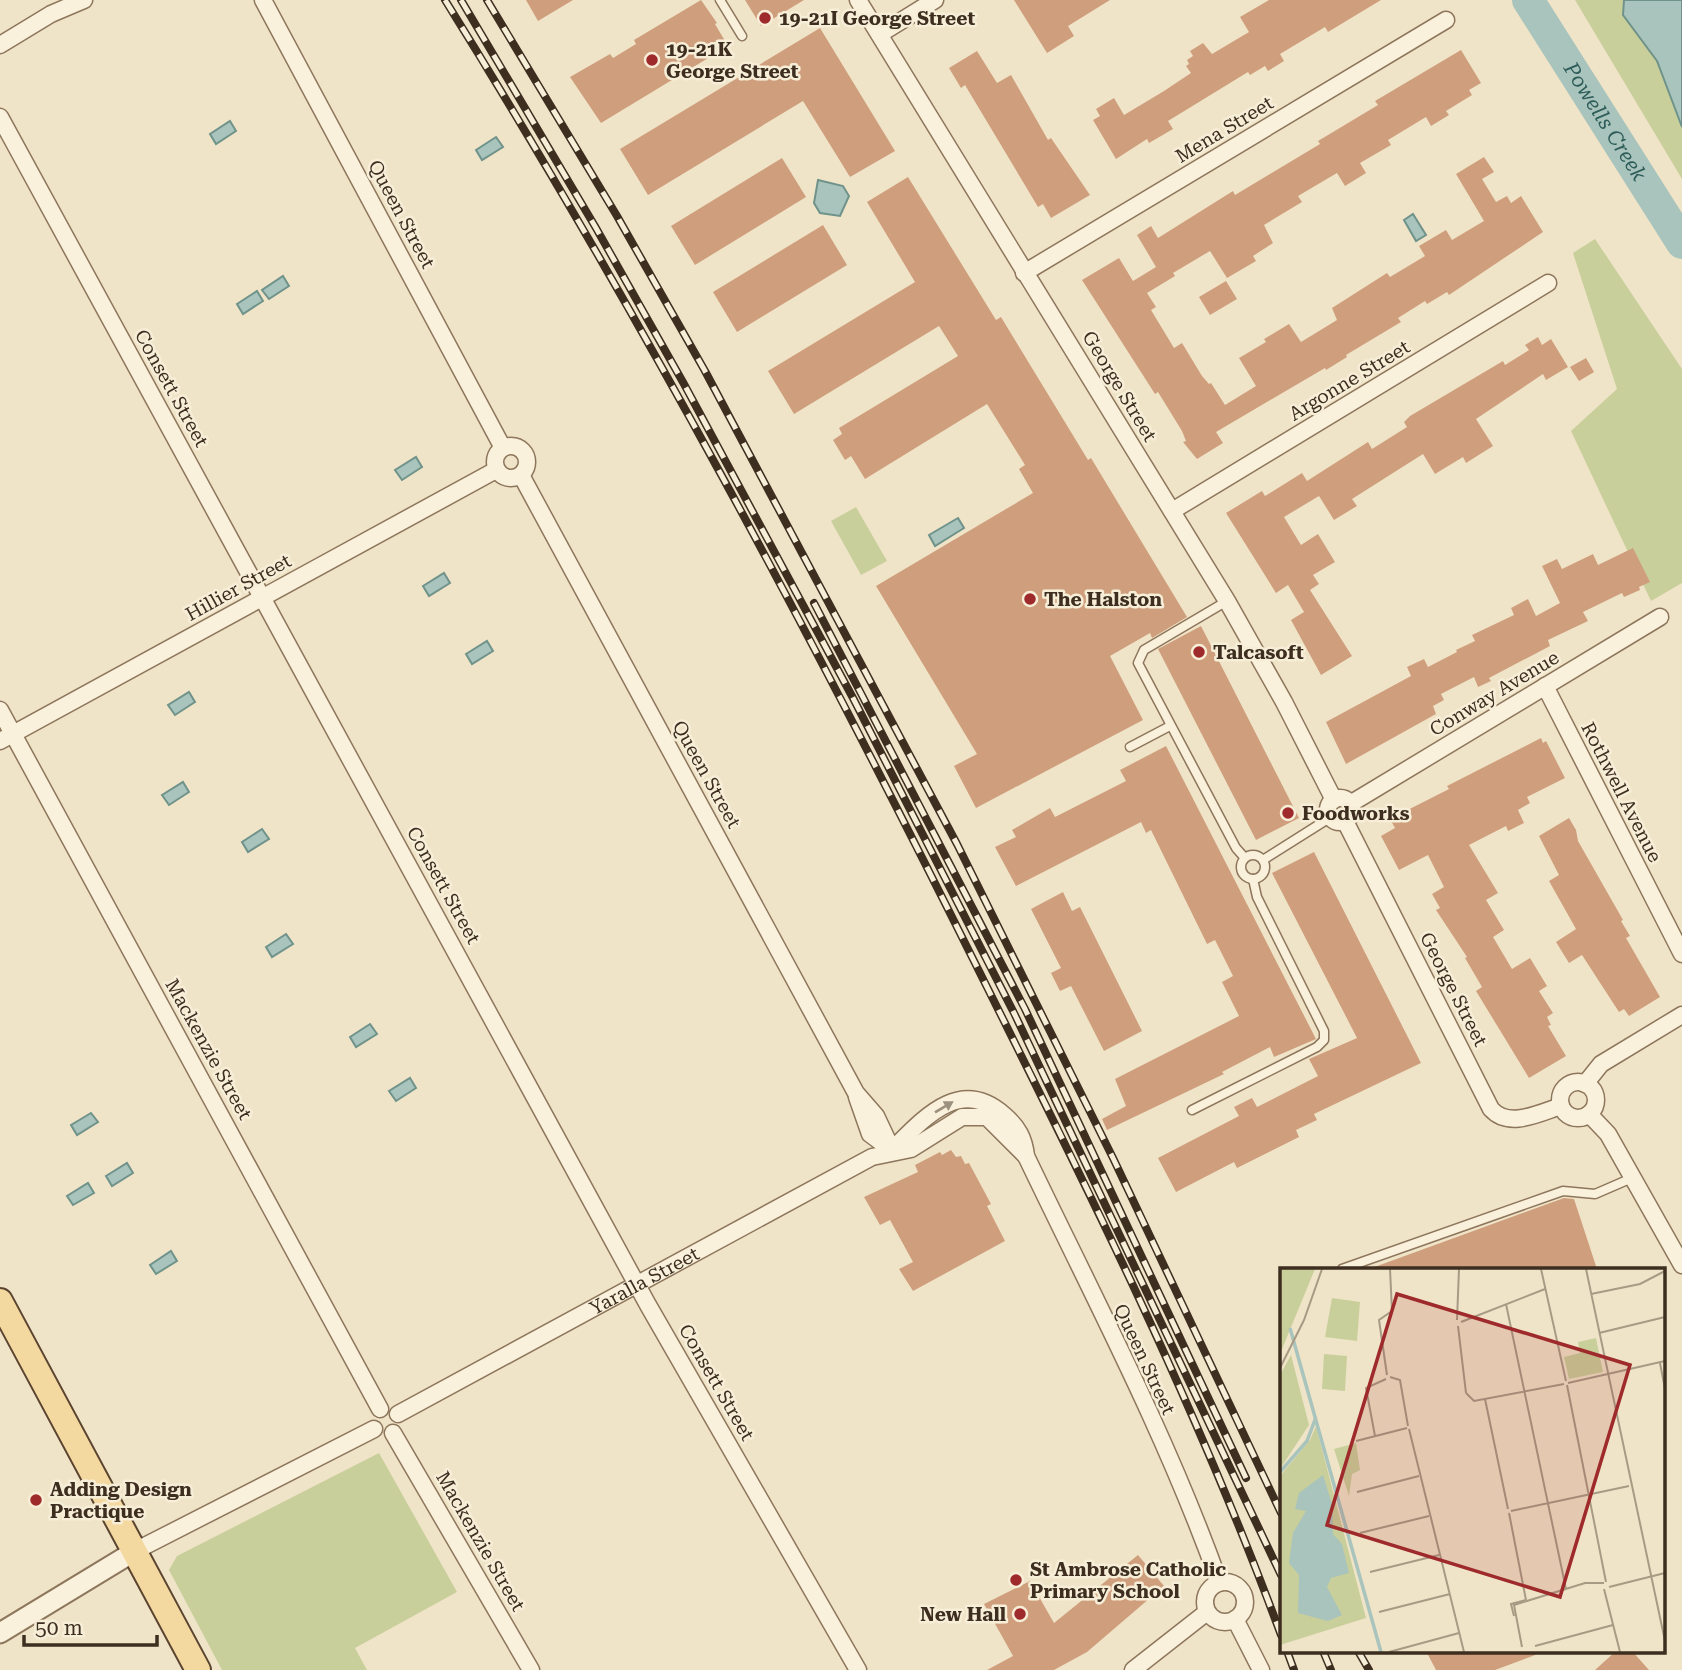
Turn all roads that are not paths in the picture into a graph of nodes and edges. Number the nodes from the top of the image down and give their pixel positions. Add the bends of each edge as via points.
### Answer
1 (84, 0) edge
2 (263, 0) edge
3 (720, 0) edge
4 (858, 0) edge
5 (935, 0) edge
6 (1446, 20) dead end
7 (880, 34) junction
8 (742, 36) dead end
9 (0, 45) edge
10 (0, 117) edge
11 (1024, 272) junction
12 (1548, 284) dead end
13 (503, 448) junction
14 (496, 470) junction
15 (521, 475) junction
16 (1172, 512) junction
17 (262, 597) junction
18 (1227, 601) junction
19 (1660, 617) dead end
20 (1545, 686) junction
21 (0, 710) edge
22 (1170, 726) junction
23 (6, 738) edge
24 (1130, 747) dead end
25 (1342, 802) junction
26 (1338, 819) junction
27 (1244, 857) junction
28 (1263, 860) junction
29 (1254, 879) junction
30 (1682, 954) edge
31 (1682, 1015) edge
32 (1585, 1084) junction
33 (1561, 1106) junction
34 (1192, 1110) dead end
35 (1590, 1114) junction
36 (892, 1150) junction
37 (1632, 1178) junction
38 (1682, 1265) edge
39 (1345, 1268) edge
40 (638, 1283) junction
41 (0, 1301) edge
42 (380, 1409) junction
43 (398, 1414) junction
44 (374, 1429) junction
45 (393, 1433) junction
46 (135, 1551) junction
47 (1219, 1582) junction
48 (1207, 1612) junction
49 (1235, 1619) junction
50 (0, 1633) edge
51 (198, 1670) edge
52 (531, 1670) edge
53 (858, 1670) edge
54 (1133, 1670) edge
55 (1261, 1670) edge

1 - 9 street via 51,13
2 - 13 street, Queen Street
3 - 8 lane
4 - 7 street, George Street
5 - 7 street
6 - 11 street, Mena Street
7 - 11 street, George Street
10 - 17 street, Consett Street
11 - 16 street, George Street
12 - 16 street, Argonne Street
13 - 14 street via 496,455
13 - 15 street via 514,446 523,451 527,467
14 - 15 street via 507,478
14 - 17 street, Hillier Street
15 - 36 street, Queen Street via 856,1093 870,1134
16 - 18 street, George Street
17 - 23 street, Hillier Street
17 - 40 street, Consett Street
18 - 22 lane via 1144,650 1138,663
18 - 25 street, George Street
19 - 20 street, Conway Avenue
20 - 25 street, Conway Avenue
20 - 30 street, Rothwell Avenue
21 - 23 street, Mackenzie Street
22 - 24 lane
22 - 27 lane
23 - 42 street, Mackenzie Street
25 - 26 street via 1352,813
26 - 28 lane
26 - 33 street, George Street via 1492,1110 1498,1117 1513,1119
27 - 28 lane via 1253,854
27 - 29 lane via 1241,871
28 - 29 lane via 1264,872
29 - 34 lane via 1257,897 1324,1031 1324,1040 1317,1048
31 - 32 street via 1601,1064
32 - 33 street via 1568,1086 1561,1095
32 - 35 street via 1596,1098
33 - 35 street via 1573,1118
35 - 37 street via 1608,1134
36 - 40 street, Yaralla Street
36 - 47 street, Queen Street via 955,1100 986,1101 1013,1123 1132,1377
37 - 38 street
37 - 39 lane via 1595,1194 1563,1191
40 - 43 street, Yaralla Street
40 - 53 street, Consett Street
41 - 46 main road
42 - 43 street via 391,1408
42 - 44 street via 373,1417
43 - 45 street via 400,1424
44 - 45 street via 383,1435
44 - 46 street
45 - 52 street, Mackenzie Street
46 - 50 street
46 - 51 main road
47 - 48 street via 1206,1594
47 - 49 street via 1236,1585 1243,1593 1245,1605
48 - 49 street via 1223,1622
48 - 54 street
49 - 55 street

